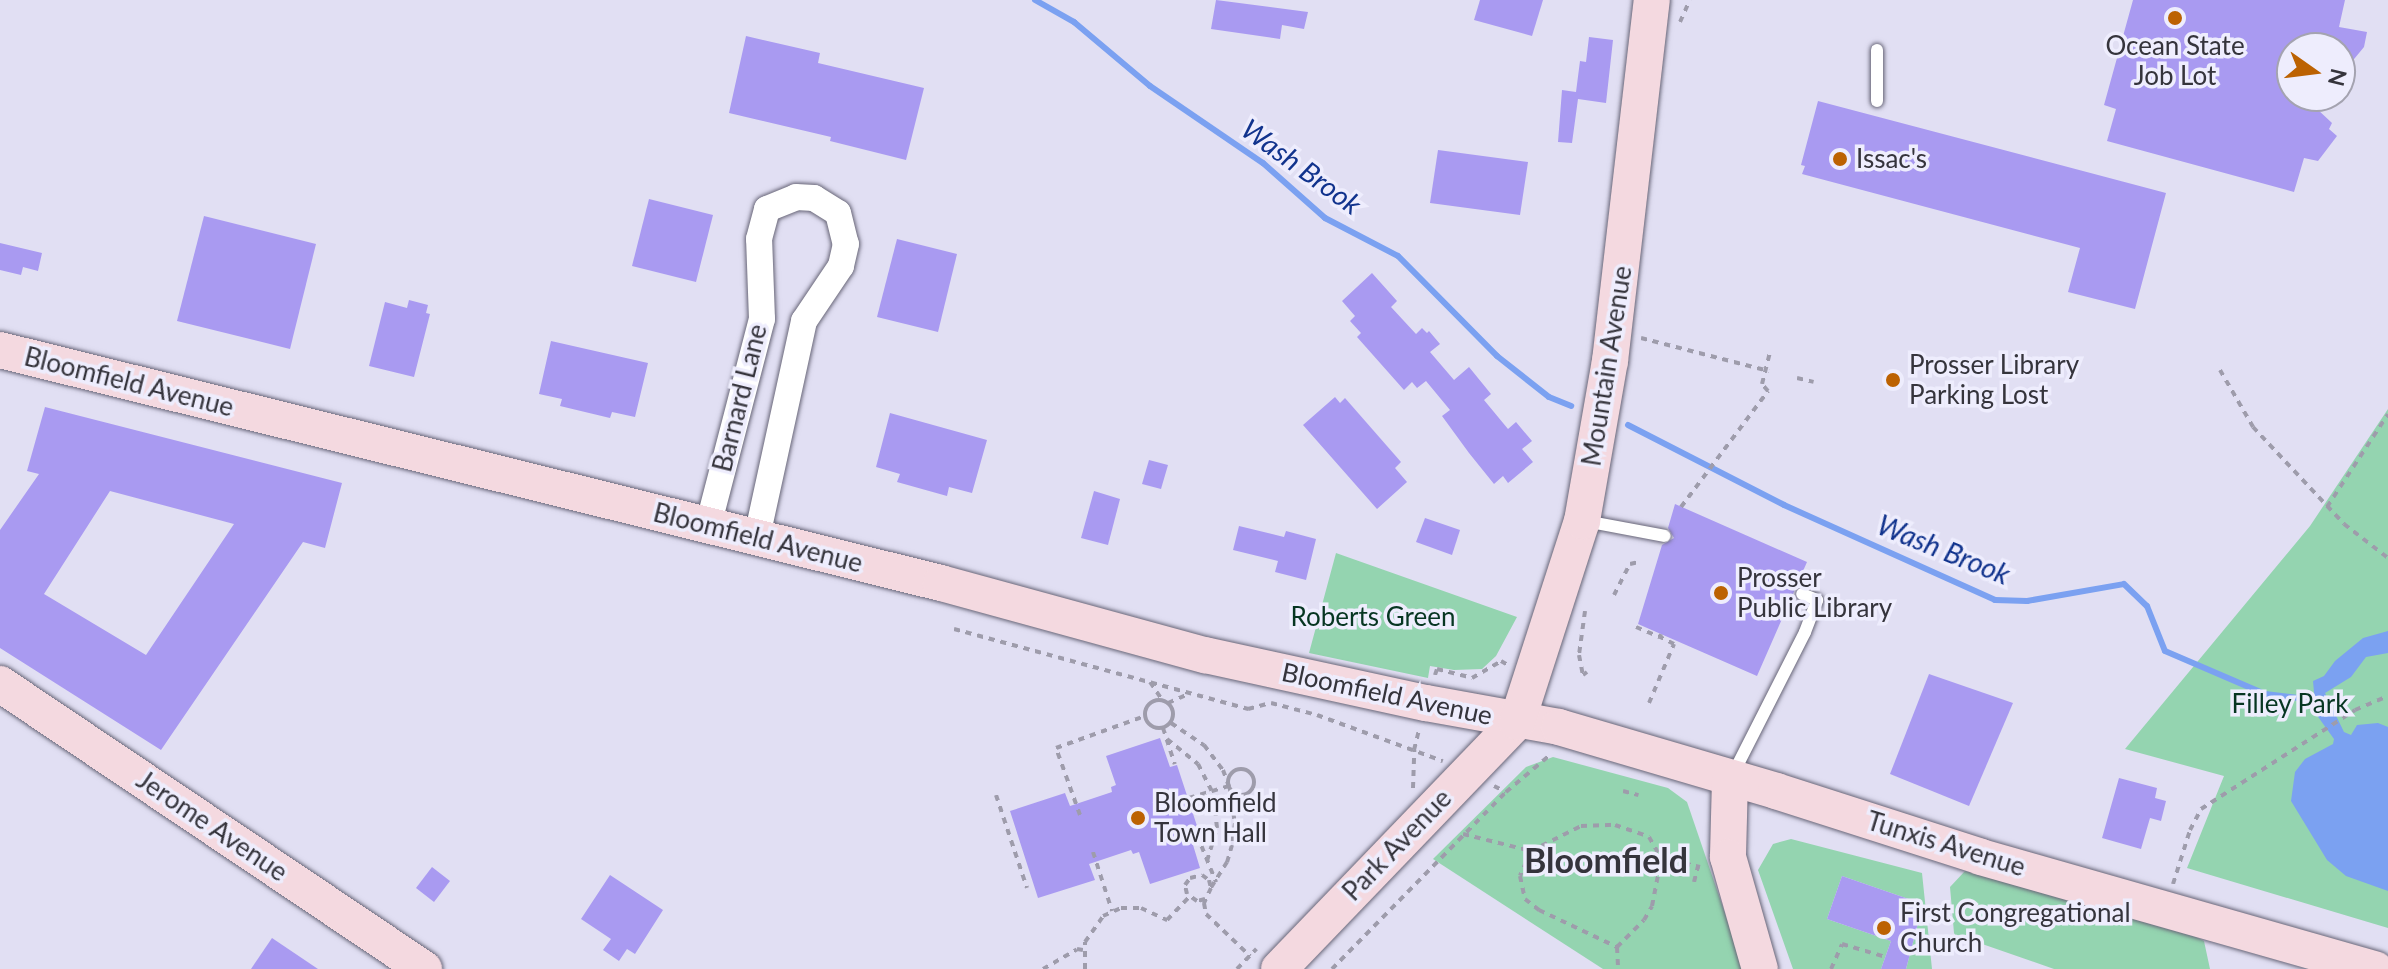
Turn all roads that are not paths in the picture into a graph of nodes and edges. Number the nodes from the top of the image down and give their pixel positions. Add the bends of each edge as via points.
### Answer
1 (1652, 0) edge
2 (1877, 50) dead end
3 (1877, 101) dead end
4 (1, 356) edge
5 (1582, 521) junction
6 (708, 526) junction
7 (1665, 536) dead end
8 (757, 537) junction
9 (1802, 594) dead end
10 (0, 684) edge
11 (1517, 722) junction
12 (1730, 779) junction
13 (1263, 956) edge
14 (424, 969) edge
15 (1760, 969) edge
16 (2375, 969) edge

1 - 5 main road, Mountain Avenue via 1610,361
2 - 3 lane
4 - 6 main road, Bloomfield Avenue
5 - 7 lane
5 - 11 main road, Mountain Avenue
6 - 8 main road, Bloomfield Avenue
6 - 8 street, Barnard Lane via 762,319 759,239 767,209 796,197 814,198 838,213 846,244 841,266 804,321
8 - 11 main road, Bloomfield Avenue via 1195,653
9 - 12 lane via 1817,600 1805,632
10 - 14 main road, Jerome Avenue
11 - 12 main road, Tunxis Avenue via 1559,727
11 - 13 main road, Park Avenue
12 - 15 main road via 1728,857
12 - 16 main road, Tunxis Avenue

